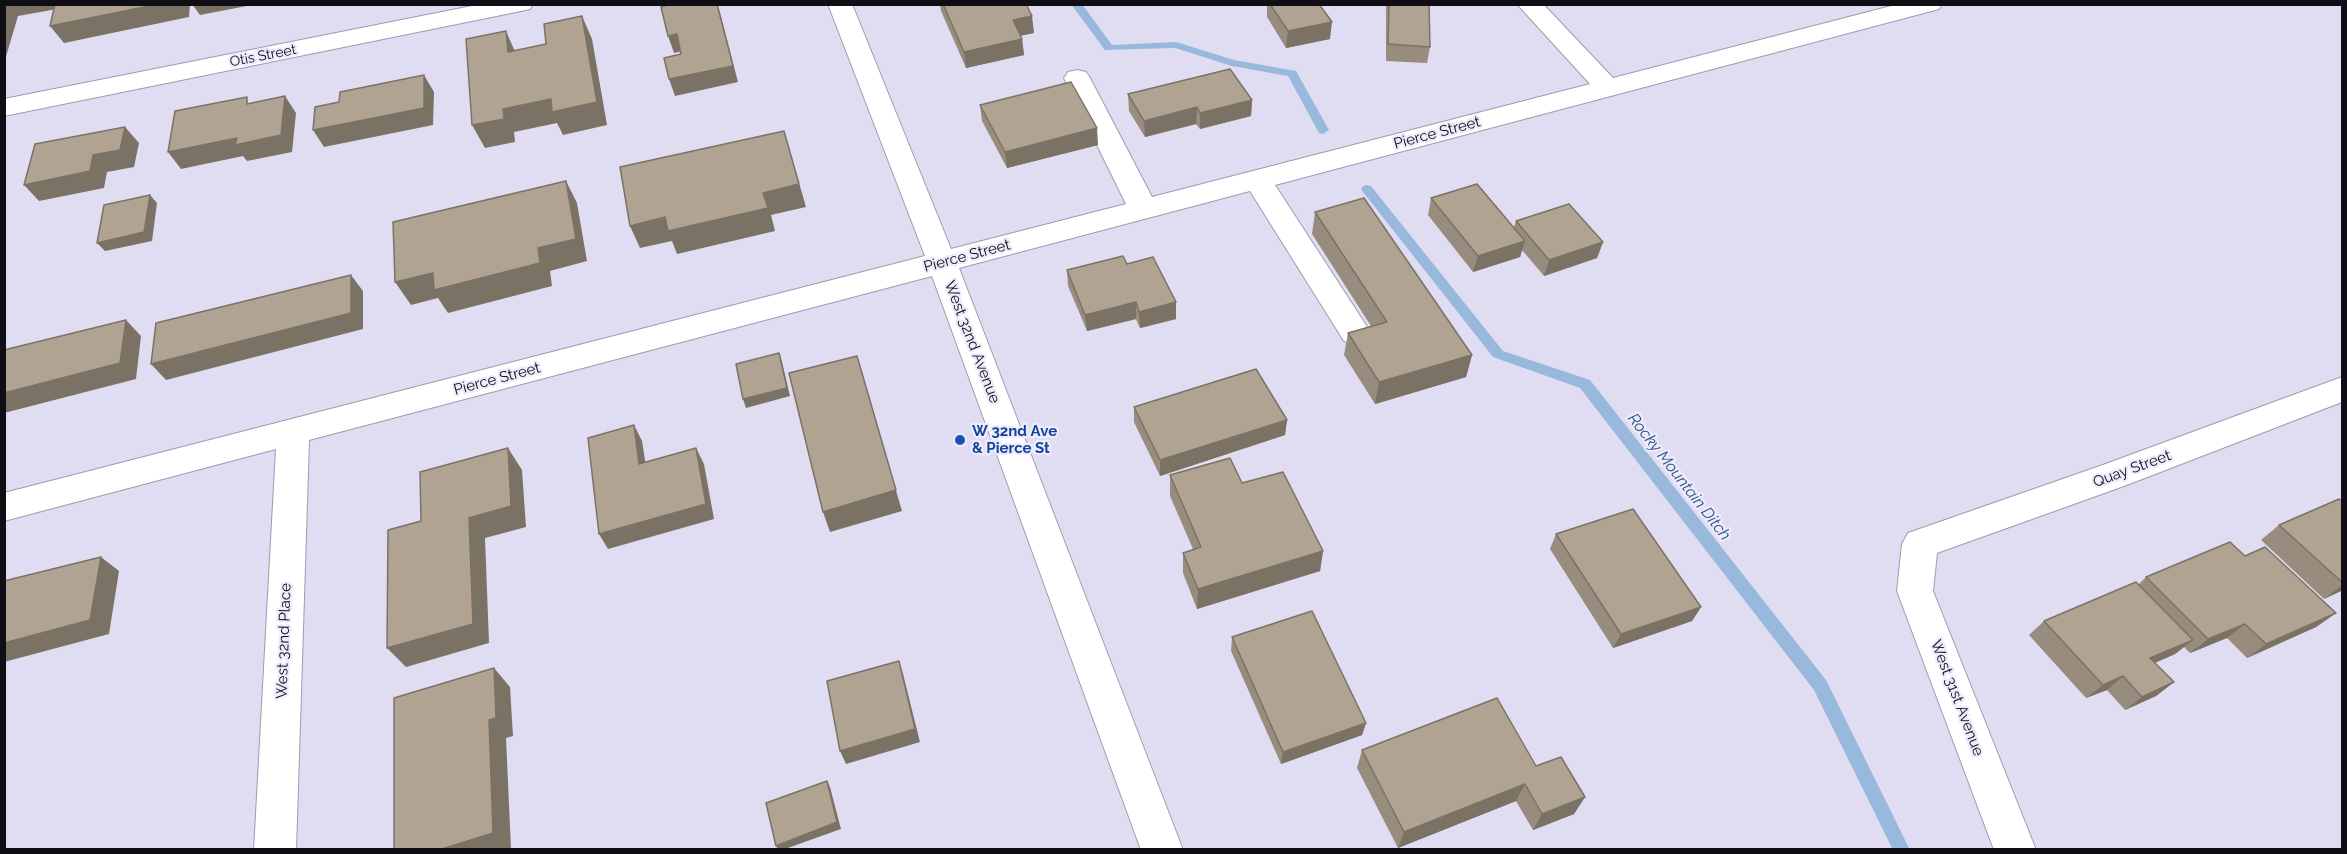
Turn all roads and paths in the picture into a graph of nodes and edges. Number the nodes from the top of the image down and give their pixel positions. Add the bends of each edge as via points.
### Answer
1 (521, 4) edge
2 (840, 4) edge
3 (1529, 4) edge
4 (1930, 4) edge
5 (1077, 78) dead end
6 (1609, 89) junction
7 (4, 108) edge
8 (1257, 180) junction
9 (1144, 210) junction
10 (942, 262) junction
11 (1355, 333) edge
12 (2343, 389) edge
13 (293, 432) junction
14 (4, 507) edge
15 (1920, 544) joint
16 (275, 849) edge
17 (1162, 849) edge
18 (2015, 849) edge

1 - 7 street, Otis Street
2 - 10 street, West 32nd Avenue
3 - 6 street
4 - 6 street, Pierce Street
5 - 9 street
6 - 8 street, Pierce Street
8 - 9 street, Pierce Street
8 - 11 street
9 - 10 street, Pierce Street
10 - 13 street, Pierce Street
10 - 17 street, West 32nd Avenue
12 - 15 street, Quay Street
13 - 14 street, Pierce Street
13 - 16 street, West 32nd Place
15 - 18 street, West 31st Avenue via 1915,591

